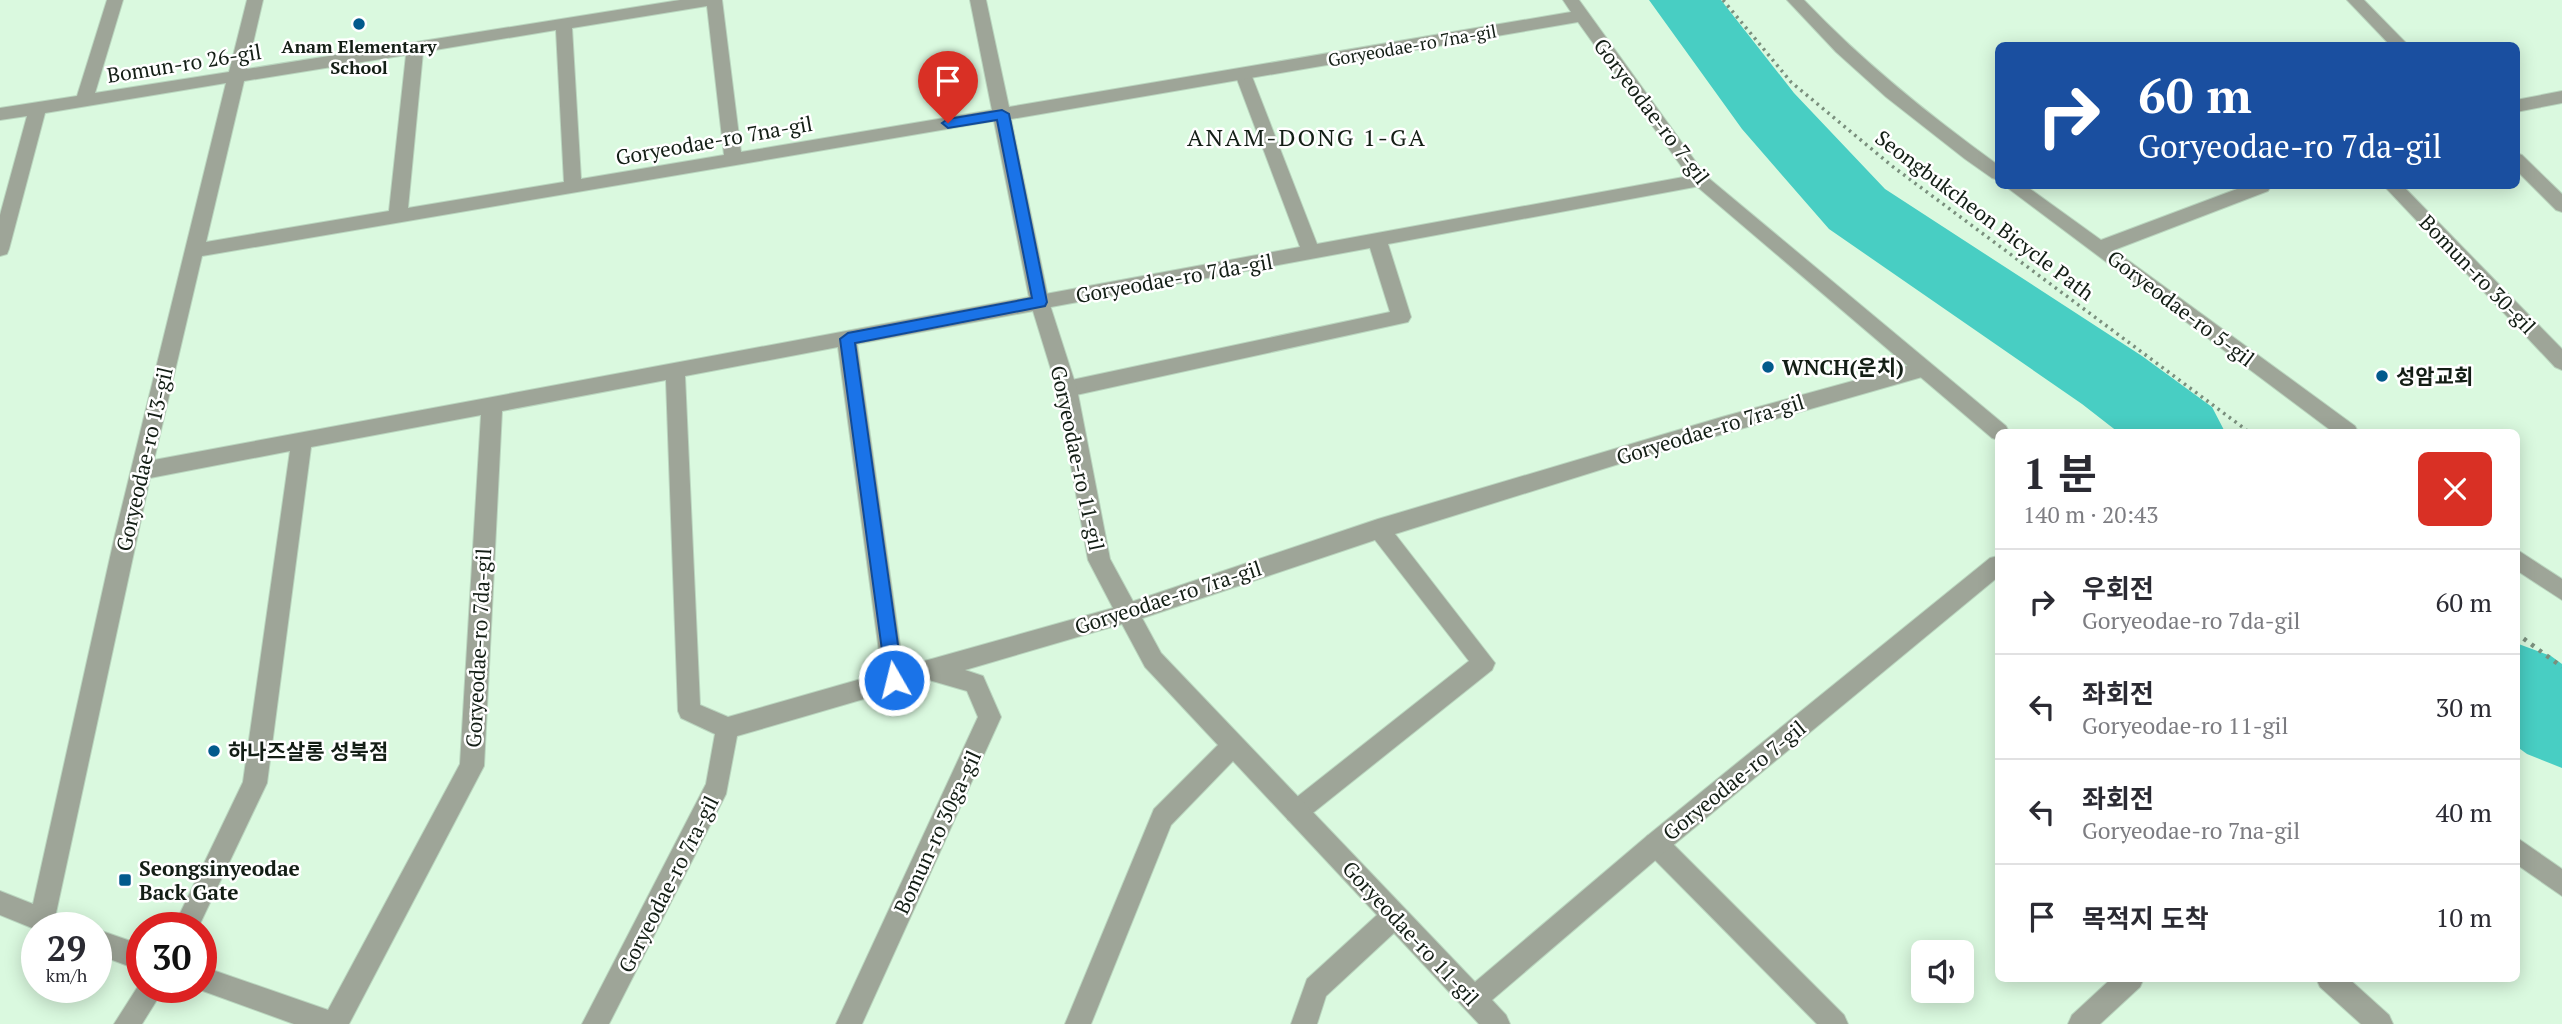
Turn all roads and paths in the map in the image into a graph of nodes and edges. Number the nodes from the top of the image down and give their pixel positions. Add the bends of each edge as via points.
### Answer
1 (114, 0) edge
2 (255, 0) edge
3 (714, 0) edge
4 (978, 0) edge
5 (1571, 0) edge
6 (1723, 0) edge
7 (1796, 0) edge
8 (2355, 0) edge
9 (1581, 16) junction
10 (564, 24) junction
11 (2397, 42) edge
12 (415, 49) junction
13 (1243, 74) junction
14 (237, 78) junction
15 (2562, 97) edge
16 (84, 101) junction
17 (2520, 105) edge
18 (38, 108) junction
19 (0, 114) edge
20 (1002, 114) junction
21 (733, 159) junction
22 (2520, 163) edge
23 (1995, 172) edge
24 (1700, 180) junction
25 (573, 187) junction
26 (2018, 189) edge
27 (2254, 189) edge
28 (2396, 189) edge
29 (2562, 205) edge
30 (398, 216) junction
31 (1377, 240) junction
32 (2100, 248) junction
33 (0, 249) edge
34 (194, 251) junction
35 (1311, 253) junction
36 (1040, 302) junction
37 (848, 339) junction
38 (2562, 362) edge
39 (1922, 370) junction
40 (675, 371) junction
41 (1067, 389) junction
42 (492, 405) junction
43 (1995, 429) edge
44 (2245, 429) edge
45 (2344, 429) edge
46 (302, 441) junction
47 (141, 471) junction
48 (1378, 528) junction
49 (2520, 561) edge
50 (1995, 567) edge
51 (2562, 591) edge
52 (1128, 613) junction
53 (2520, 636) edge
54 (2562, 667) edge
55 (928, 670) junction
56 (894, 680) junction
57 (727, 728) junction
58 (1234, 745) junction
59 (1296, 812) junction
60 (1656, 844) junction
61 (2520, 852) edge
62 (2562, 884) edge
63 (0, 903) edge
64 (22, 912) edge
65 (53, 912) edge
66 (193, 912) edge
67 (1395, 916) junction
68 (2128, 982) edge
69 (2333, 982) edge
70 (217, 984) edge
71 (1473, 1000) junction
72 (141, 1003) edge
73 (2096, 1019) edge
74 (127, 1024) edge
75 (333, 1024) edge
76 (595, 1024) edge
77 (849, 1024) edge
78 (1078, 1024) edge
79 (1304, 1024) edge
80 (1497, 1024) edge
81 (1835, 1024) edge
82 (2379, 1024) edge

1 - 16 street, Bomun-ro 26-gil
2 - 14 street, Goryeodae-ro 13-gil
3 - 10 street, Bomun-ro 26-gil
3 - 21 street, Bomun-ro 26-gil
4 - 20 street, Goryeodae-ro 11-gil
5 - 9 street, Goryeodae-ro 7-gil
6 - 44 path, Seongbukcheon Bicycle Path via 1791,82 1892,166
7 - 23 street via 1821,29 1901,101
8 - 11 street
9 - 13 street, Goryeodae-ro 7na-gil
9 - 24 street, Goryeodae-ro 7-gil
10 - 12 street, Bomun-ro 26-gil
10 - 25 street
12 - 14 street, Bomun-ro 26-gil
12 - 30 street
13 - 20 street, Goryeodae-ro 7na-gil
13 - 35 street
14 - 16 street, Bomun-ro 26-gil
14 - 34 street, Goryeodae-ro 13-gil
15 - 17 street
16 - 18 street, Bomun-ro 26-gil
18 - 19 street, Bomun-ro 26-gil
18 - 33 street
20 - 21 street, Goryeodae-ro 7na-gil
20 - 36 street, Goryeodae-ro 11-gil
21 - 25 street, Goryeodae-ro 7na-gil
22 - 29 street
24 - 31 street, Goryeodae-ro 7da-gil
24 - 39 street, Goryeodae-ro 7-gil
25 - 30 street, Goryeodae-ro 7na-gil
26 - 32 street, Goryeodae-ro 5-gil
27 - 32 street
28 - 38 street, Bomun-ro 30-gil
30 - 34 street, Goryeodae-ro 7na-gil
31 - 35 street, Goryeodae-ro 7da-gil
31 - 41 street via 1401,317
32 - 45 street, Goryeodae-ro 5-gil
34 - 47 street, Goryeodae-ro 13-gil
35 - 36 street, Goryeodae-ro 7da-gil
36 - 37 street, Goryeodae-ro 7da-gil
36 - 41 street, Goryeodae-ro 11-gil
37 - 40 street, Goryeodae-ro 7da-gil
37 - 56 street
39 - 43 street, Goryeodae-ro 7-gil
39 - 48 street, Goryeodae-ro 7ra-gil
40 - 42 street, Goryeodae-ro 7da-gil
40 - 57 street via 689,711
41 - 52 street, Goryeodae-ro 11-gil via 1099,561
42 - 46 street, Goryeodae-ro 7da-gil
42 - 75 street, Goryeodae-ro 7da-gil via 472,766
46 - 47 street, Goryeodae-ro 7da-gil
46 - 66 street via 255,783
47 - 65 street, Goryeodae-ro 13-gil
48 - 52 street, Goryeodae-ro 7ra-gil
48 - 59 street via 1483,663
49 - 51 street
50 - 60 street, Goryeodae-ro 7-gil
52 - 55 street, Goryeodae-ro 7ra-gil
52 - 58 street, Goryeodae-ro 11-gil via 1153,660
53 - 54 path
55 - 56 street, Goryeodae-ro 7ra-gil
55 - 77 street, Bomun-ro 30ga-gil via 975,683 990,717
56 - 57 street, Goryeodae-ro 7ra-gil
57 - 76 street, Goryeodae-ro 7ra-gil via 718,786
58 - 59 street, Goryeodae-ro 11-gil
58 - 78 street via 1162,817
59 - 67 street, Goryeodae-ro 11-gil
60 - 71 street, Goryeodae-ro 7-gil
60 - 81 street
61 - 62 street
63 - 64 street
67 - 71 street, Goryeodae-ro 11-gil
67 - 79 street via 1316,988
68 - 73 street
69 - 82 street
70 - 75 street
71 - 80 street, Goryeodae-ro 11-gil
72 - 74 street

